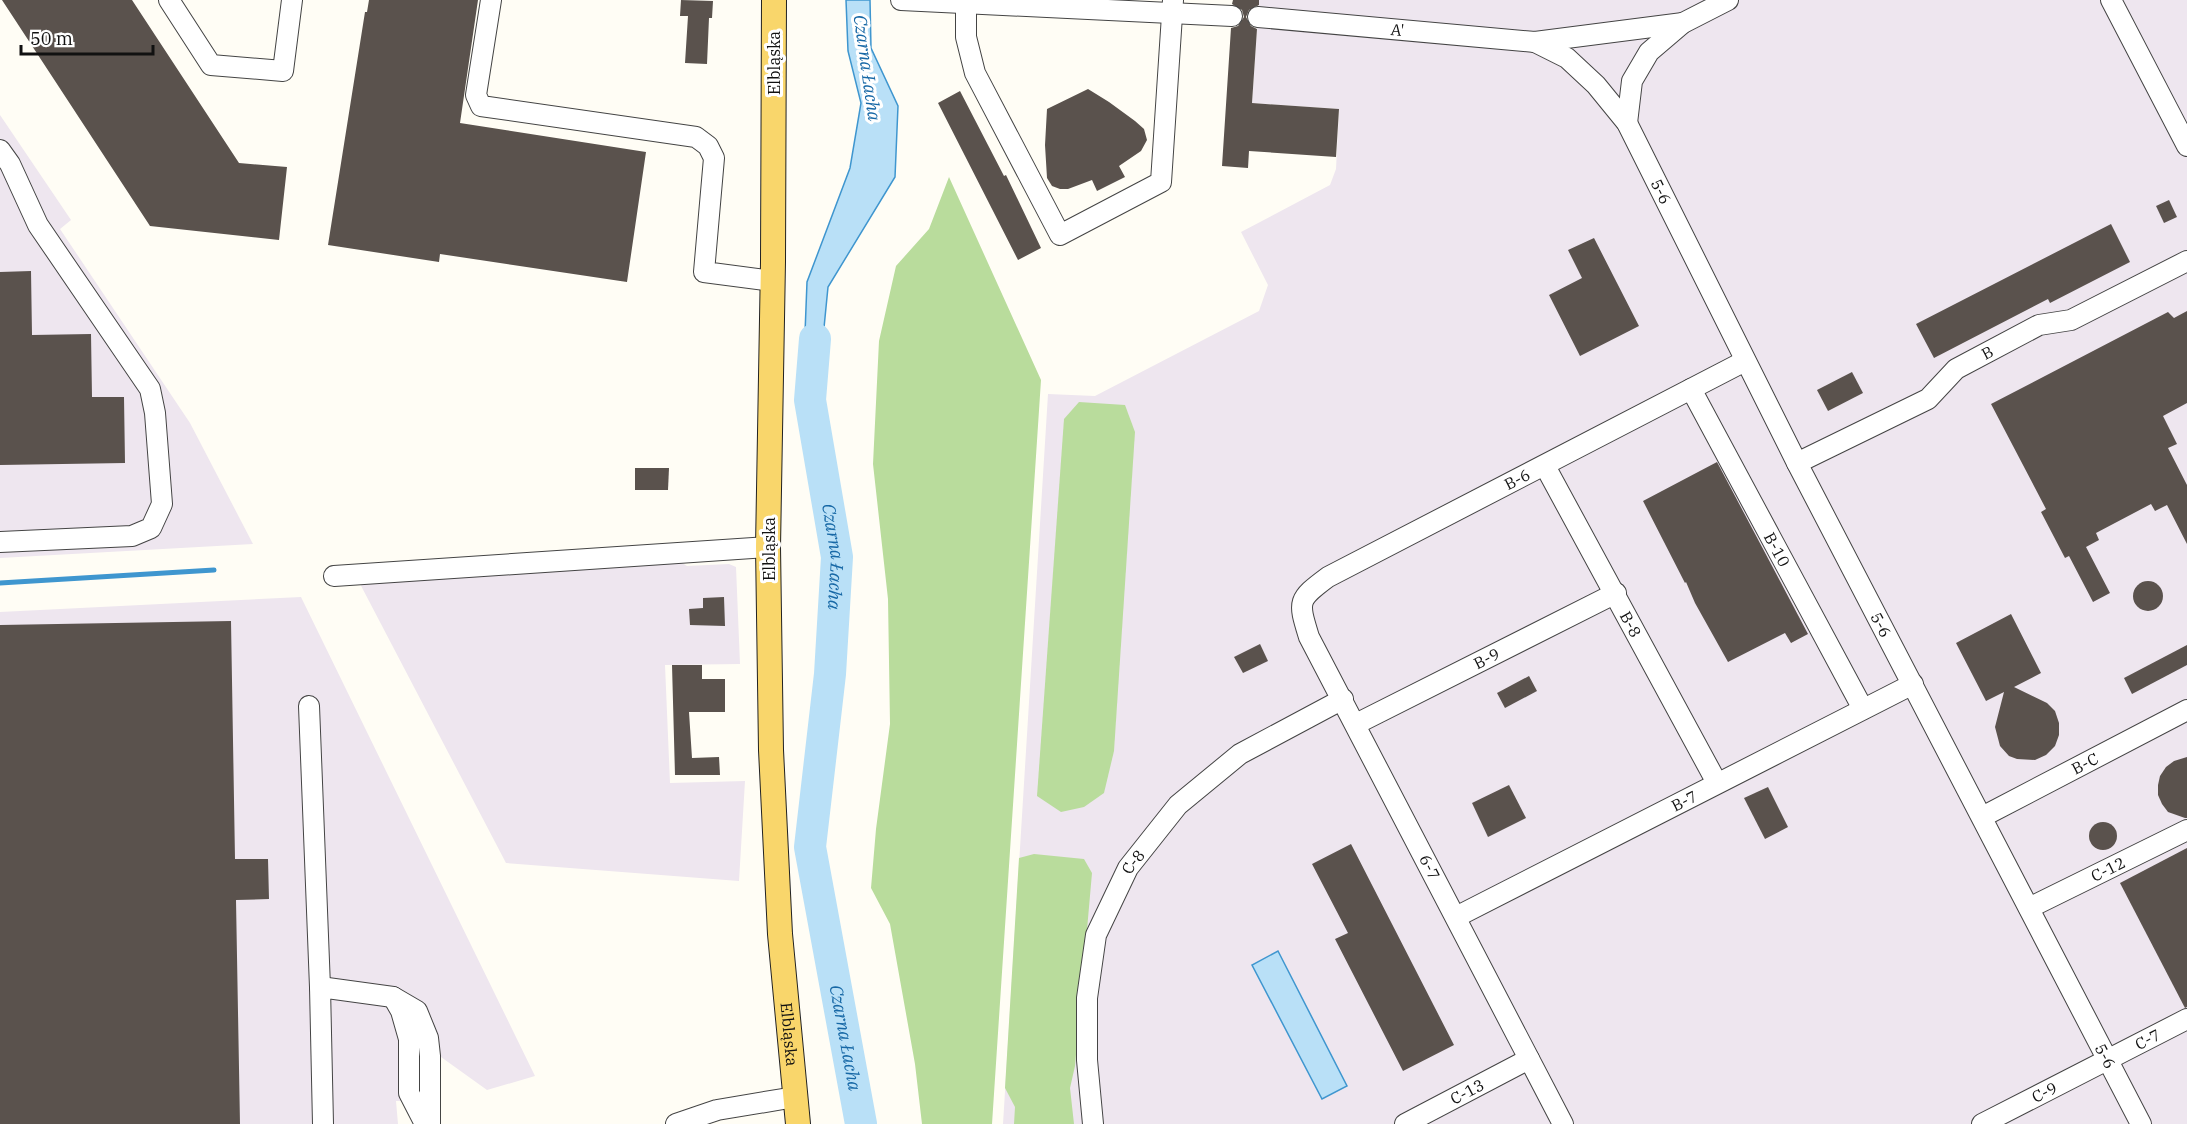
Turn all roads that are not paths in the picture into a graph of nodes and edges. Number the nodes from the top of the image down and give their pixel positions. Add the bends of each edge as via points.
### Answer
1 (169, 0) edge
2 (292, 0) edge
3 (491, 0) edge
4 (774, 0) edge
5 (901, 0) edge
6 (1728, 0) edge
7 (2111, 0) edge
8 (966, 3) junction
9 (1023, 3) edge
10 (1173, 7) edge
11 (1232, 16) dead end
12 (1258, 17) dead end
13 (1683, 23) junction
14 (1535, 42) junction
15 (1628, 123) junction
16 (2187, 146) edge
17 (0, 150) edge
18 (2187, 261) edge
19 (772, 281) junction
20 (1745, 361) junction
21 (1691, 389) junction
22 (1797, 464) junction
23 (1545, 466) junction
24 (0, 542) edge
25 (768, 547) junction
26 (334, 576) dead end
27 (1616, 593) junction
28 (1301, 610) joint
29 (1912, 684) junction
30 (1344, 699) junction
31 (309, 706) dead end
32 (1863, 709) junction
33 (2187, 710) edge
34 (1356, 724) junction
35 (1717, 783) junction
36 (1982, 817) junction
37 (2187, 831) edge
38 (2029, 908) junction
39 (1456, 916) junction
40 (320, 987) junction
41 (2187, 1019) edge
42 (1529, 1059) junction
43 (2108, 1060) junction
44 (797, 1112) edge
45 (323, 1124) edge
46 (427, 1124) edge
47 (676, 1124) edge
48 (1093, 1124) edge
49 (1405, 1124) edge
50 (1563, 1124) edge
51 (1983, 1124) edge
52 (2141, 1124) edge

1 - 2 street via 211,65 283,71
3 - 19 street via 476,95 481,106 696,137 708,146 714,158 704,272
4 - 19 main road, Elbląska
5 - 8 street
6 - 13 street
7 - 16 street
8 - 9 street
8 - 10 street via 966,37 975,73 1060,235 1161,182
9 - 10 street
10 - 11 street
12 - 14 street, A'
13 - 14 street, A'
13 - 15 street via 1649,52 1632,81
14 - 15 street, A' via 1567,58
15 - 20 street, 5-6
17 - 24 street via 38,225 150,388 162,504 151,528 132,536
18 - 22 street, B via 2071,320 2039,325 1956,369 1928,399
19 - 25 main road, Elbląska
20 - 21 street, B-6
20 - 22 street, 5-6
21 - 23 street, B-6
21 - 32 street, B-10
22 - 29 street, 5-6
23 - 27 street, B-8
23 - 28 street, B-6 via 1328,577 1306,593
25 - 26 street
25 - 44 main road, Elbląska via 780,934
27 - 34 street, B-9
27 - 35 street, B-8
28 - 30 street, 6-7 via 1309,637
29 - 32 street, B-7
29 - 36 street, 5-6
30 - 34 street, 6-7
30 - 48 street, C-8 via 1240,754 1178,805 1128,868 1096,935 1087,998
31 - 40 street
32 - 35 street, B-7
33 - 36 street, B-C
34 - 39 street, 6-7
35 - 39 street, B-7
36 - 38 street, 5-6
37 - 38 street, C-12
38 - 43 street, 5-6
39 - 42 street, 6-7
40 - 45 street
40 - 46 street via 393,997 417,1011 428,1038 430,1056
41 - 43 street, C-7
42 - 49 street, C-13
42 - 50 street, 6-7
43 - 51 street, C-9
43 - 52 street, 5-6
44 - 47 street via 717,1110

